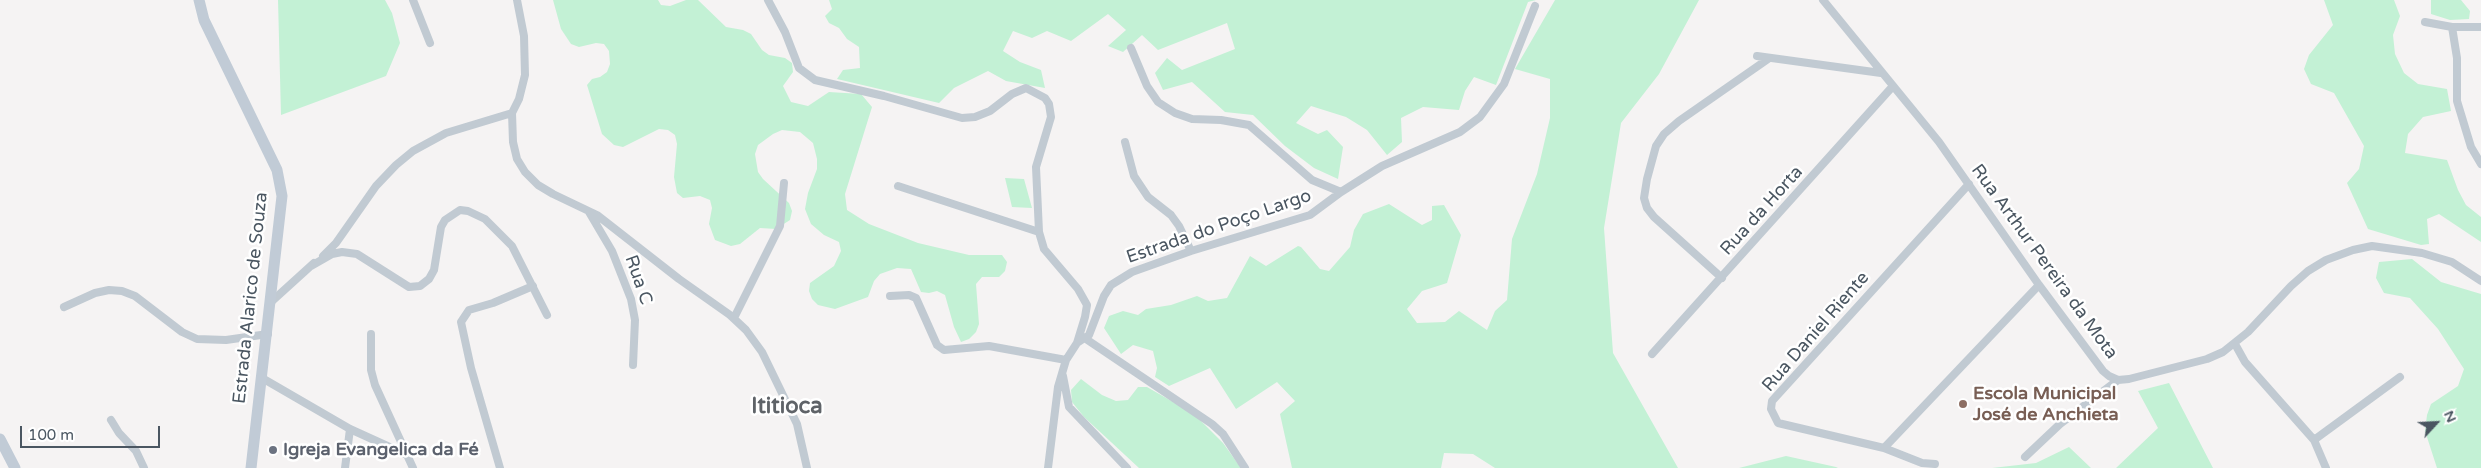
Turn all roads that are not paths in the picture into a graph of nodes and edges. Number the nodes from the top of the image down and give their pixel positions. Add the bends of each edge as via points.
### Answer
1 (199, 0) edge
2 (413, 0) edge
3 (516, 0) edge
4 (768, 0) edge
5 (1823, 0) edge
6 (1536, 6) dead end
7 (2425, 22) dead end
8 (2452, 27) junction
9 (2481, 27) edge
10 (430, 43) dead end
11 (1131, 48) dead end
12 (1758, 56) dead end
13 (1768, 59) junction
14 (1880, 73) junction
15 (1893, 86) junction
16 (512, 113) junction
17 (1125, 142) dead end
18 (2481, 164) edge
19 (784, 183) dead end
20 (1969, 184) junction
21 (898, 186) dead end
22 (1341, 192) junction
23 (588, 210) junction
24 (1039, 232) junction
25 (1192, 251) junction
26 (311, 266) junction
27 (1722, 278) junction
28 (2481, 281) edge
29 (2039, 285) junction
30 (533, 286) junction
31 (890, 296) dead end
32 (271, 302) junction
33 (64, 307) dead end
34 (547, 315) dead end
35 (734, 318) junction
36 (268, 334) junction
37 (371, 334) dead end
38 (1086, 339) junction
39 (1077, 343) junction
40 (2235, 344) junction
41 (1652, 354) dead end
42 (1066, 360) junction
43 (633, 365) dead end
44 (1062, 373) junction
45 (2400, 376) dead end
46 (262, 378) junction
47 (2118, 380) junction
48 (111, 420) dead end
49 (350, 429) junction
50 (0, 439) edge
51 (2314, 440) junction
52 (1884, 448) junction
53 (405, 454) junction
54 (2025, 457) dead end
55 (1935, 464) dead end
56 (806, 467) edge
57 (14, 468) edge
58 (144, 468) edge
59 (251, 468) edge
60 (345, 468) edge
61 (412, 468) edge
62 (500, 468) edge
63 (797, 468) edge
64 (1048, 468) edge
65 (1127, 468) edge
66 (1245, 468) edge
67 (2326, 468) edge

1 - 32 main road, Estrada Alarico de Souza via 204,20 277,170 282,196
2 - 10 street
3 - 16 street via 524,36 526,75
4 - 24 street via 799,68 815,80 962,118 990,111 1018,90 1026,88 1039,93 1051,111 1036,166
5 - 14 street, Rua Arthur Pereira da Mota
6 - 22 street, Estrada do Poço Largo via 1504,84 1480,117 1450,138 1382,166
7 - 8 street
8 - 9 street
8 - 18 street via 2457,58 2457,102 2471,147
11 - 22 street via 1147,86 1158,102 1192,119 1249,125 1312,180
12 - 13 street
13 - 14 street
13 - 27 street via 1664,134 1656,146 1647,179 1644,198 1647,208
14 - 15 street, Rua Arthur Pereira da Mota
15 - 20 street, Rua Arthur Pereira da Mota
15 - 27 street, Rua da Horta
16 - 23 street via 513,142 525,172 538,185
16 - 26 street via 446,133 413,151 376,186 336,243
17 - 25 street via 1137,181 1148,197 1171,215
19 - 35 street via 780,226
20 - 29 street, Rua Arthur Pereira da Mota
20 - 52 street, Rua Daniel Riente via 1772,401 1772,416 1778,423
21 - 24 street
22 - 25 street, Estrada do Poço Largo via 1310,215
23 - 35 street
23 - 43 street, Rua C via 612,251 631,299 635,320
24 - 39 street via 1044,249 1078,289 1086,305
25 - 38 street, Estrada do Poço Largo via 1132,272 1111,285
26 - 30 street via 332,254 357,254 408,287 420,286 430,279 434,270 441,227 445,220 460,210 485,219 496,228 512,246
26 - 32 street
27 - 41 street, Rua da Horta
28 - 40 street, Rua Arthur Pereira da Mota via 2452,262 2422,253 2372,246 2353,250 2308,271
29 - 47 street, Rua Arthur Pereira da Mota via 2102,371
29 - 52 street
30 - 34 street
30 - 62 street via 469,310 461,322
31 - 42 street via 916,298 937,345 944,350 989,346
32 - 36 main road, Estrada Alarico de Souza
33 - 36 street via 96,293 122,291 135,296 182,332 197,339 226,340
35 - 56 street via 762,352 782,392 797,424
36 - 46 main road, Estrada Alarico de Souza
37 - 53 street via 371,370 375,385
38 - 39 street
38 - 66 street via 1212,424 1228,441
39 - 42 street
40 - 47 street, Rua Arthur Pereira da Mota via 2206,359
40 - 51 street via 2245,362
42 - 44 street
44 - 64 street
44 - 65 street via 1069,407
45 - 51 street
46 - 49 street
46 - 59 main road, Estrada Alarico de Souza
47 - 54 street via 2060,424
48 - 58 street via 136,451
49 - 53 street
49 - 60 street
50 - 57 main road
51 - 67 street
52 - 55 street, Rua Daniel Riente via 1922,463
53 - 61 street
56 - 63 street

